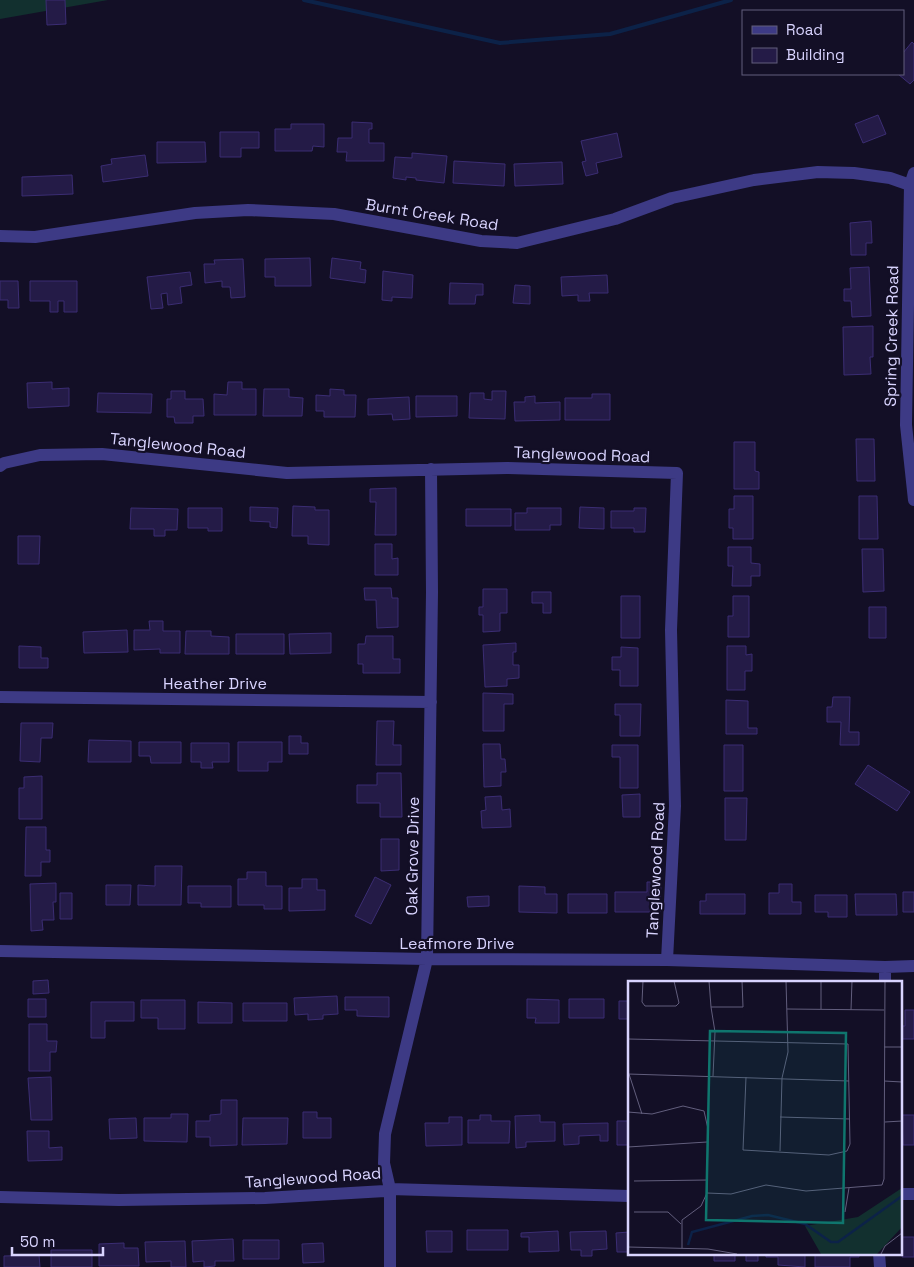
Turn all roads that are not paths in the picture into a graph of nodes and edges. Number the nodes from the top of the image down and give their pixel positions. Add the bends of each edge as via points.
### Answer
1 (912, 179) edge
2 (0, 236) edge
3 (911, 271) edge
4 (0, 466) edge
5 (431, 469) junction
6 (914, 500) edge
7 (0, 697) edge
8 (431, 702) junction
9 (0, 951) edge
10 (427, 959) junction
11 (667, 960) junction
12 (914, 966) edge
13 (885, 967) junction
14 (885, 981) edge
15 (390, 1189) junction
16 (628, 1196) edge
17 (0, 1197) edge
18 (879, 1254) edge
19 (390, 1267) edge
20 (880, 1267) edge

1 - 2 street, Burnt Creek Road via 854,172 818,172 754,180 672,198 615,218 517,243 481,241 334,214 248,210 195,213 35,236
1 - 3 street, Spring Creek Road
3 - 6 street, Spring Creek Road via 906,425
4 - 5 street, Tanglewood Road via 40,455 102,454 287,473
5 - 8 street, Oak Grove Drive
5 - 11 street, Tanglewood Road via 678,473 671,630 675,806
7 - 8 street, Heather Drive
8 - 10 street, Oak Grove Drive
9 - 10 street, Leafmore Drive
10 - 11 street, Leafmore Drive
10 - 15 street, Oak Grove Drive via 385,1134 384,1163
11 - 13 street, Leafmore Drive
12 - 13 street, Leafmore Drive
13 - 14 street
15 - 16 street, Tanglewood Road
15 - 17 street, Tanglewood Road via 265,1198 119,1200
15 - 19 street, Oak Grove Drive
18 - 20 street

